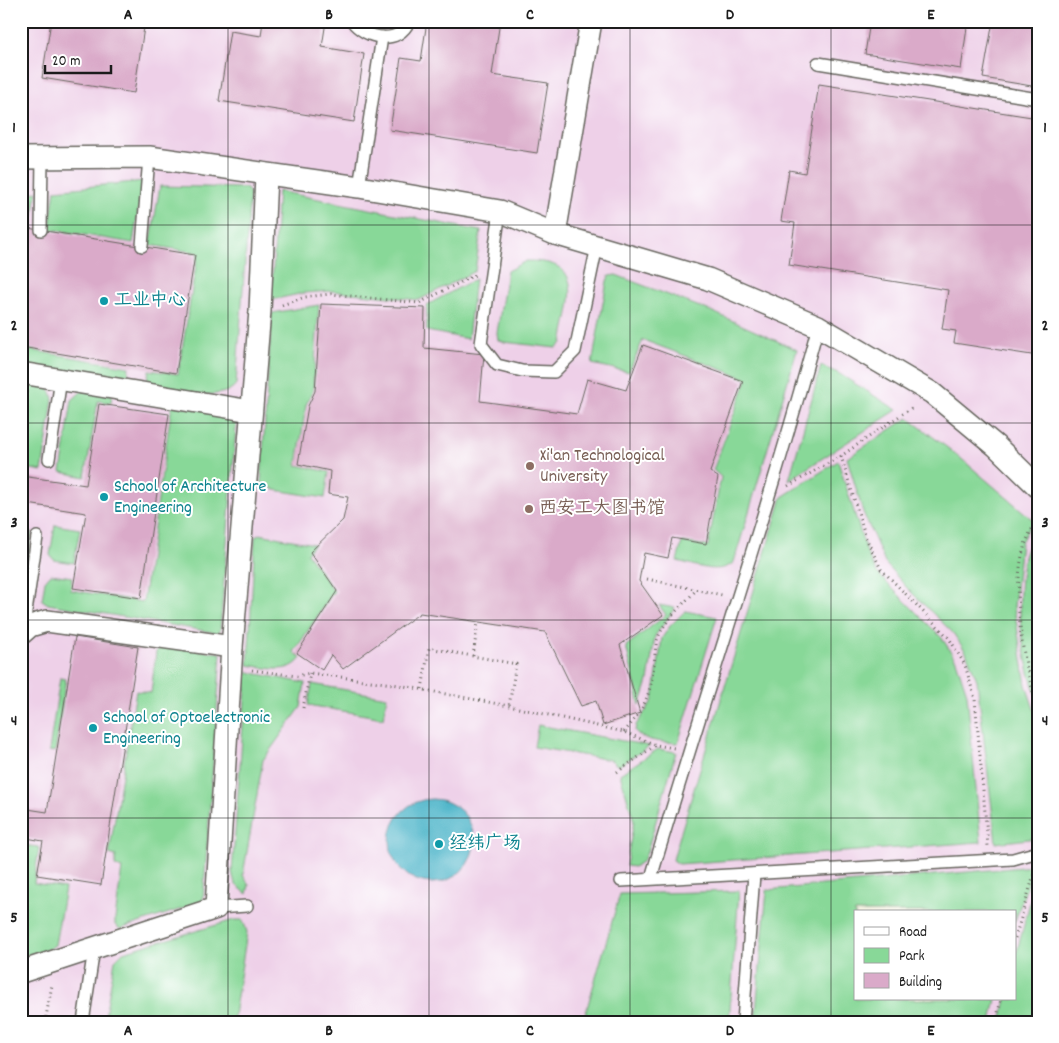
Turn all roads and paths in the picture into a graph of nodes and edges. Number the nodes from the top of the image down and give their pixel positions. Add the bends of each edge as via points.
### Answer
1 (352, 21) edge
2 (409, 21) edge
3 (591, 21) edge
4 (382, 37) junction
5 (818, 63) dead end
6 (1038, 99) edge
7 (42, 157) junction
8 (149, 157) junction
9 (21, 158) edge
10 (266, 175) junction
11 (359, 187) junction
12 (500, 211) junction
13 (41, 230) dead end
14 (555, 234) junction
15 (142, 246) dead end
16 (597, 246) junction
17 (491, 267) junction
18 (260, 311) junction
19 (818, 326) junction
20 (21, 373) edge
21 (61, 379) junction
22 (932, 393) junction
23 (251, 410) junction
24 (841, 456) junction
25 (49, 459) dead end
26 (1038, 487) edge
27 (768, 498) junction
28 (1038, 521) edge
29 (37, 537) dead end
30 (646, 579) dead end
31 (697, 589) junction
32 (737, 598) junction
33 (478, 622) dead end
34 (22, 634) edge
35 (232, 647) junction
36 (473, 656) junction
37 (232, 668) junction
38 (310, 673) junction
39 (422, 689) junction
40 (509, 706) junction
41 (1038, 706) edge
42 (303, 708) dead end
43 (624, 732) junction
44 (656, 745) junction
45 (688, 750) junction
46 (617, 772) dead end
47 (1038, 852) edge
48 (989, 859) junction
49 (1038, 863) edge
50 (754, 874) junction
51 (650, 878) junction
52 (621, 881) dead end
53 (247, 906) dead end
54 (216, 908) junction
55 (1016, 935) edge
56 (94, 949) junction
57 (56, 962) junction
58 (21, 972) edge
59 (1001, 1000) edge
60 (45, 1022) edge
61 (82, 1022) edge
62 (743, 1022) edge
63 (996, 1022) edge

1 - 4 lane via 365,34
2 - 4 lane via 406,29 396,36
3 - 14 street
4 - 11 lane
5 - 6 lane
7 - 8 street
7 - 9 street
7 - 13 lane
8 - 10 street
8 - 15 lane
10 - 11 street
10 - 18 street
11 - 12 street
12 - 14 street
12 - 17 lane
14 - 16 street
16 - 17 lane via 575,351 554,372 522,371 497,365 481,344
16 - 19 street via 708,279
17 - 18 path via 419,302 332,294 305,297
18 - 23 street
19 - 22 street
19 - 27 lane
20 - 21 street
21 - 23 street
21 - 25 lane
22 - 24 path
22 - 26 street via 996,446
23 - 35 street
24 - 27 path
24 - 48 path via 866,538 881,568 948,638 965,665 975,699
27 - 32 lane
28 - 41 path via 1022,555 1018,593 1018,623 1023,652
29 - 34 lane
30 - 31 path
31 - 32 path
31 - 43 path via 657,640 646,702
32 - 45 lane
33 - 36 path
34 - 35 street via 30,626 47,621
35 - 37 street
36 - 39 path via 429,648
36 - 40 path via 516,664
37 - 38 path via 296,676
37 - 54 street
38 - 39 path
38 - 42 path
39 - 40 path
40 - 43 path
43 - 44 path
44 - 45 path
44 - 46 path
45 - 51 lane
47 - 48 lane via 1013,859
48 - 50 lane
49 - 55 path
50 - 51 lane
50 - 62 lane
51 - 52 lane
53 - 54 lane
54 - 56 street
56 - 57 street
56 - 61 lane
57 - 58 street
57 - 60 path
59 - 63 path

